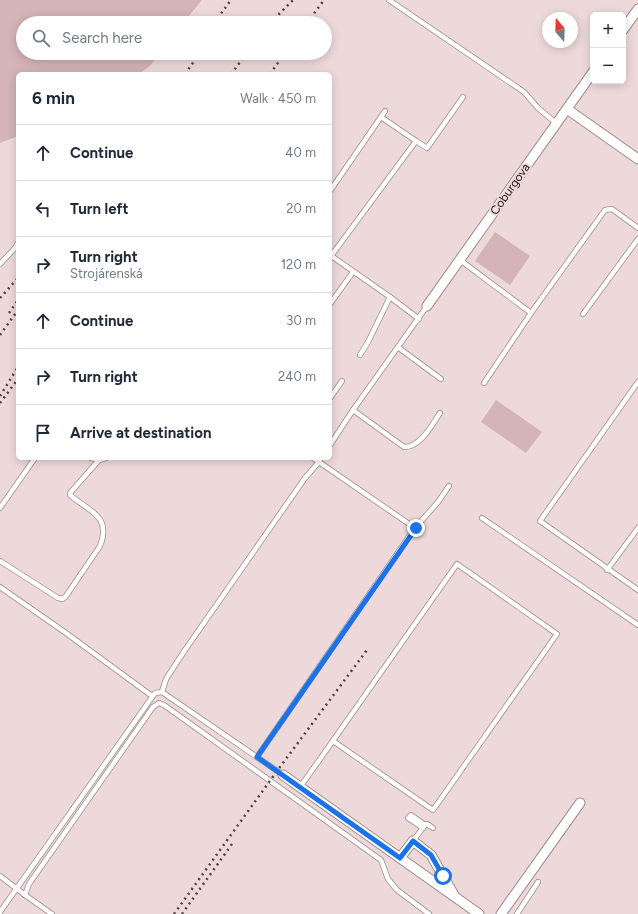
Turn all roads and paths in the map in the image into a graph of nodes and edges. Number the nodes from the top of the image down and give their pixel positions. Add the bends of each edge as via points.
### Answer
1 (389, 0) edge
2 (638, 9) edge
3 (626, 26) edge
4 (590, 76) edge
5 (464, 97) dead end
6 (567, 109) junction
7 (385, 111) dead end
8 (381, 117) junction
9 (556, 123) junction
10 (416, 141) junction
11 (638, 159) edge
12 (332, 189) edge
13 (638, 228) edge
14 (638, 239) edge
15 (16, 246) edge
16 (332, 254) edge
17 (332, 256) edge
18 (460, 260) junction
19 (0, 264) edge
20 (353, 272) junction
21 (390, 297) junction
22 (332, 301) edge
23 (427, 306) joint
24 (531, 313) junction
25 (583, 314) dead end
26 (419, 319) junction
27 (399, 348) junction
28 (360, 355) dead end
29 (441, 379) dead end
30 (342, 382) dead end
31 (638, 382) edge
32 (484, 383) dead end
33 (332, 395) edge
34 (353, 410) junction
35 (440, 413) dead end
36 (332, 442) edge
37 (35, 460) edge
38 (99, 460) edge
39 (320, 460) edge
40 (449, 486) dead end
41 (0, 508) edge
42 (482, 518) dead end
43 (416, 528) junction
44 (638, 528) edge
45 (0, 561) edge
46 (607, 570) junction
47 (0, 587) edge
48 (638, 590) edge
49 (638, 625) edge
50 (162, 692) junction
51 (152, 696) junction
52 (333, 741) junction
53 (257, 757) junction
54 (283, 775) joint
55 (300, 787) junction
56 (580, 803) dead end
57 (433, 828) dead end
58 (413, 841) junction
59 (400, 858) junction
60 (0, 876) edge
61 (538, 882) dead end
62 (17, 888) junction
63 (25, 894) junction
64 (456, 898) junction
65 (0, 912) edge
66 (52, 914) edge
67 (429, 914) edge
68 (479, 914) edge
69 (501, 914) edge
70 (517, 914) edge

1 - 9 lane via 524,92
2 - 3 street
4 - 6 street, Coburgova
5 - 10 lane via 427,148
6 - 9 street, Coburgova
6 - 11 street
7 - 8 lane
8 - 10 lane
8 - 12 lane
9 - 18 street, Coburgova
10 - 16 lane
13 - 24 lane via 612,208 606,210
14 - 25 lane
15 - 19 lane
17 - 20 lane
18 - 23 street, Coburgova
18 - 24 lane
20 - 21 lane
20 - 22 lane
21 - 26 lane
21 - 28 lane
23 - 26 lane
24 - 32 lane
26 - 27 lane
27 - 29 lane
27 - 34 lane
30 - 33 lane
31 - 46 lane via 540,521
34 - 35 lane via 404,447 417,443
34 - 36 lane
37 - 41 lane
38 - 45 lane via 70,495 97,515 104,531 103,539 66,596 63,599 58,598
39 - 43 lane
39 - 50 lane via 185,650 166,679
40 - 43 lane
42 - 49 lane
43 - 53 lane
44 - 46 lane
46 - 48 lane
47 - 51 lane
50 - 51 lane
50 - 53 lane
51 - 62 lane
52 - 52 lane via 433,810 557,634 457,564
52 - 55 lane
53 - 54 lane
54 - 55 street
55 - 59 street
56 - 69 street
57 - 58 lane via 427,824
58 - 59 street
58 - 64 street via 431,855
59 - 64 street
60 - 62 lane
61 - 70 lane
62 - 63 lane
62 - 65 lane
63 - 66 lane
63 - 67 lane via 29,884 153,707 159,703 381,860 388,879
64 - 68 street

